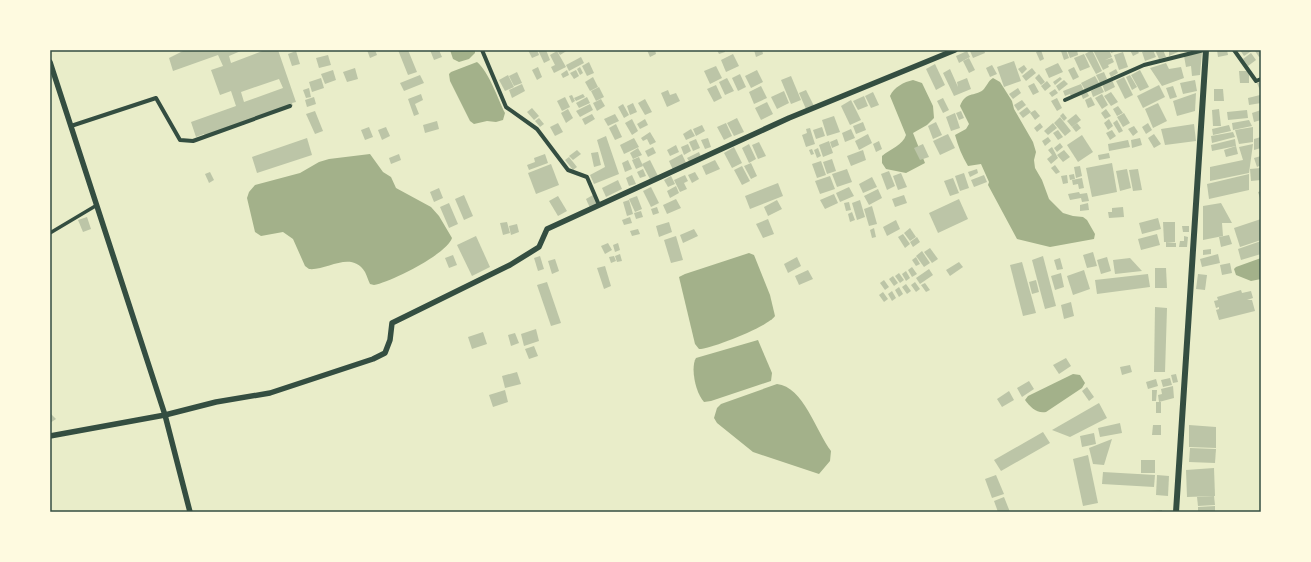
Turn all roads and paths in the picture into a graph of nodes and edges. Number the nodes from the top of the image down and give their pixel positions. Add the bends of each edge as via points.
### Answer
1 (482, 50) edge
2 (954, 50) edge
3 (1205, 50) edge
4 (1234, 50) edge
5 (50, 62) edge
6 (1261, 79) edge
7 (1066, 100) dead end
8 (290, 106) dead end
9 (71, 126) junction
10 (97, 205) junction
11 (599, 205) junction
12 (50, 233) edge
13 (165, 415) junction
14 (50, 436) edge
15 (190, 512) edge
16 (1176, 512) edge

1 - 11 street via 506,106 537,129 568,170 587,177
2 - 11 street via 789,118
3 - 7 street via 1144,65
3 - 16 main road
4 - 6 street via 1256,81
5 - 9 street
8 - 9 street via 194,141 180,140 156,98
9 - 10 street
10 - 12 street
10 - 13 street
11 - 13 street via 547,229 539,247 510,266 392,324 385,353 373,360 270,393 216,402
13 - 14 street
13 - 15 street

